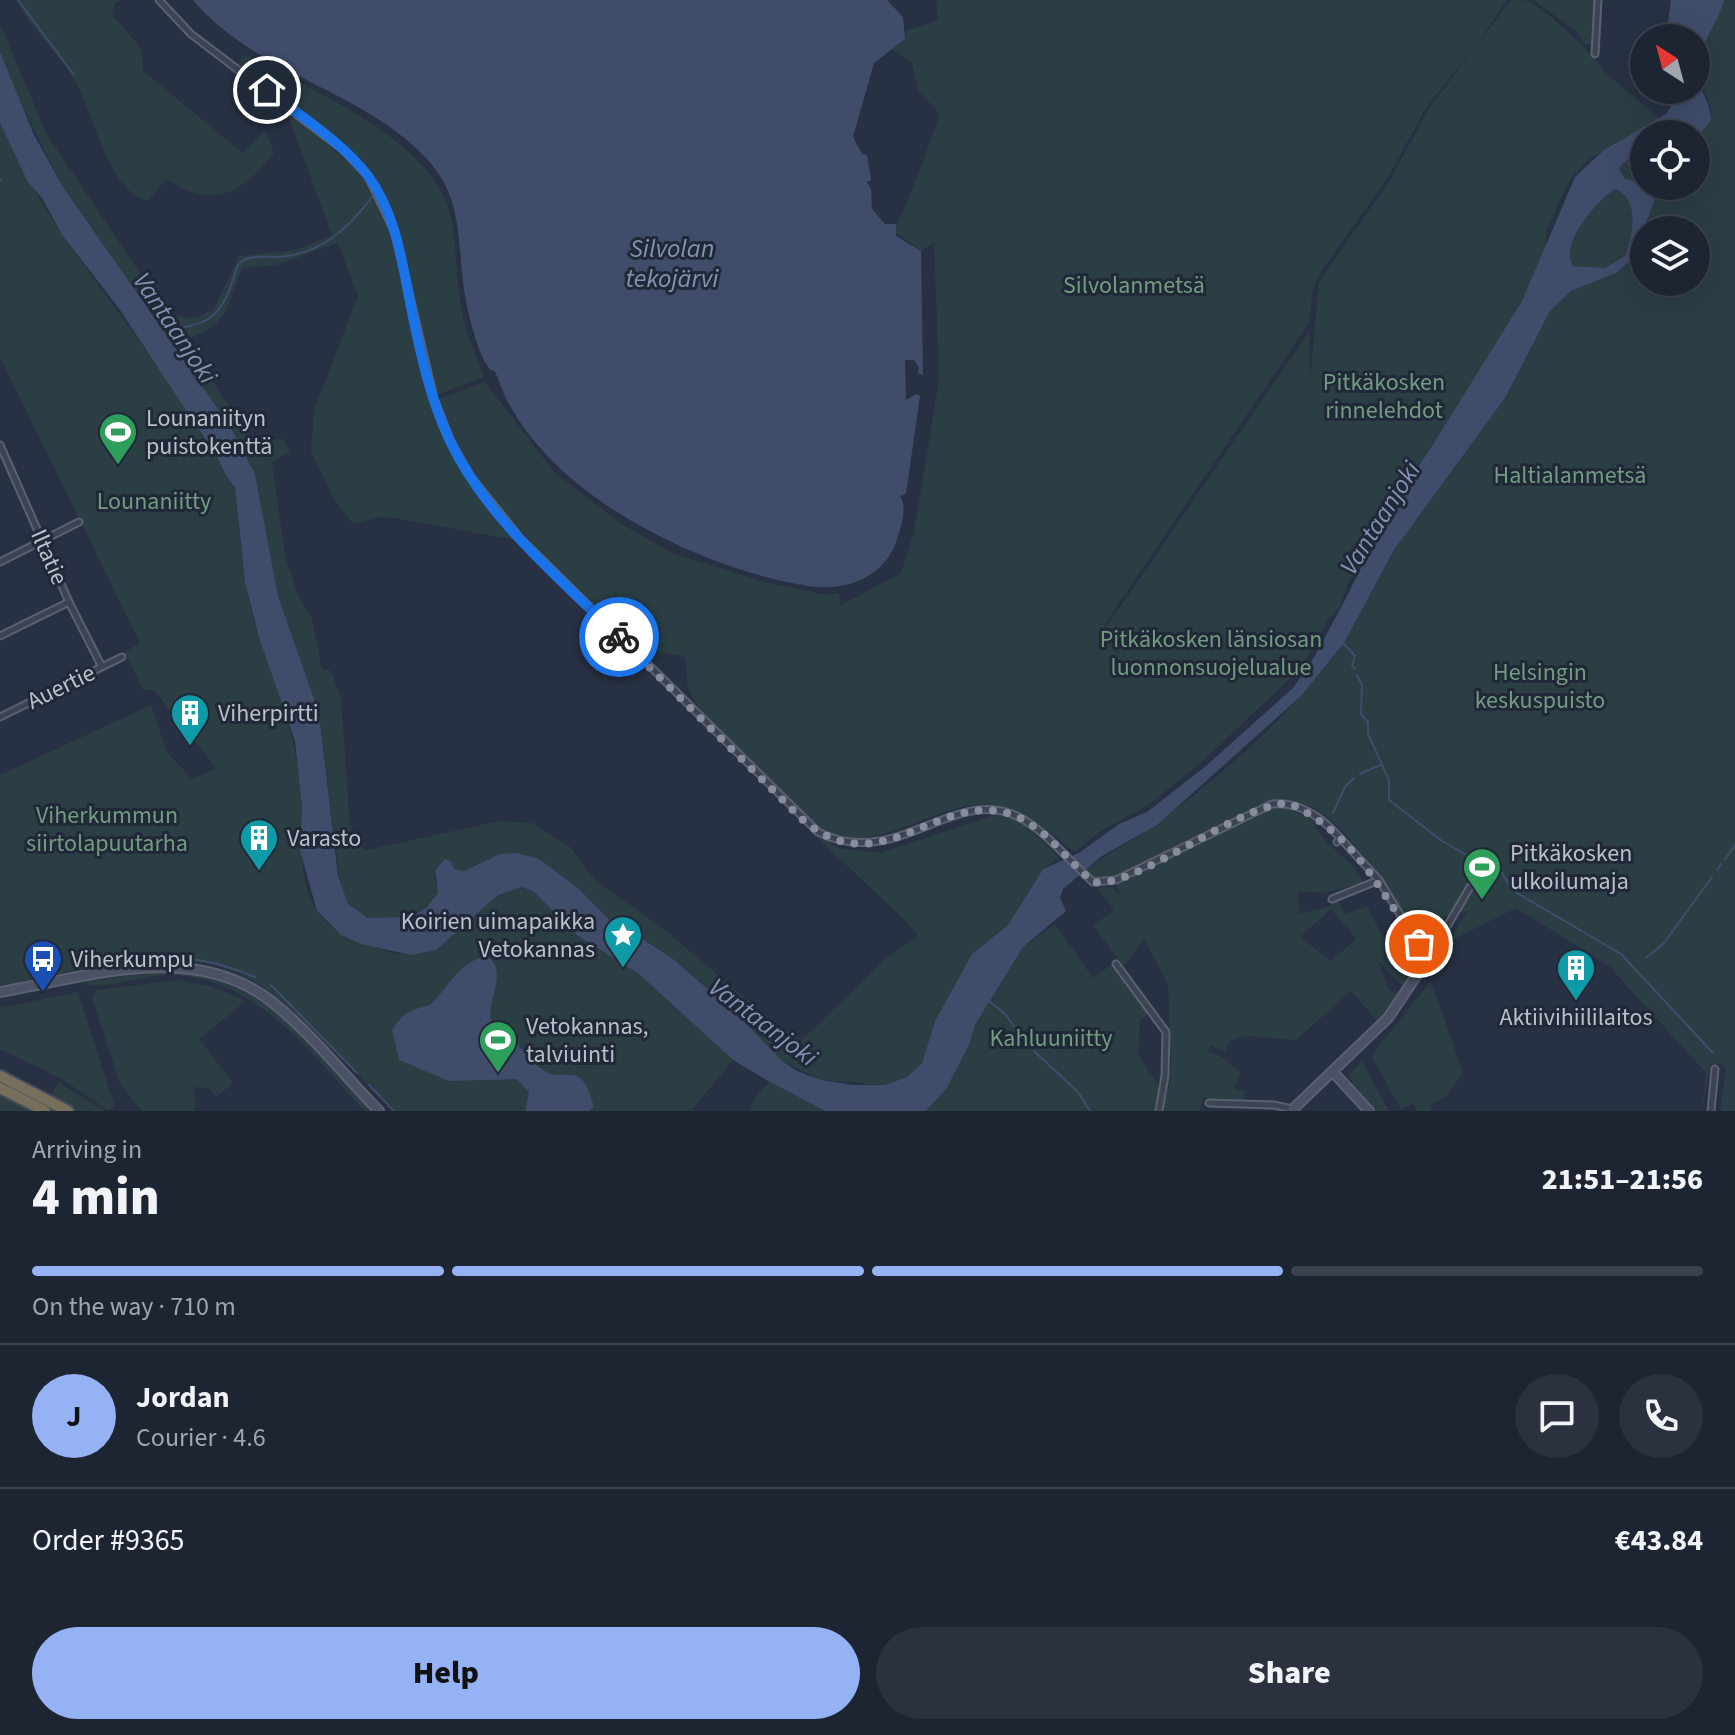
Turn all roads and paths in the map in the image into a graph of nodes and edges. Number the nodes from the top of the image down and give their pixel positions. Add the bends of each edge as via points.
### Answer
1 (159, 0) edge
2 (1598, 0) edge
3 (1595, 54) dead end
4 (0, 445) edge
5 (79, 522) dead end
6 (42, 541) junction
7 (0, 562) edge
8 (69, 602) junction
9 (0, 636) edge
10 (122, 657) dead end
11 (102, 667) junction
12 (0, 717) edge
13 (1379, 880) junction
14 (1470, 887) dead end
15 (1332, 899) dead end
16 (1431, 954) junction
17 (1116, 964) dead end
18 (0, 992) edge
19 (1715, 1069) dead end
20 (1333, 1072) junction
21 (0, 1076) edge
22 (0, 1088) edge
23 (1208, 1105) dead end
24 (1292, 1110) edge
25 (45, 1111) edge
26 (68, 1111) edge
27 (379, 1111) edge
28 (1159, 1111) edge
29 (1369, 1111) edge
30 (1711, 1111) edge

1 - 13 street via 191,34 342,149 368,176 395,233 438,412 471,477 521,539 803,820 832,839 875,844 988,810 1019,817 1096,883 1116,880 1272,804 1289,803 1328,825
2 - 3 street
4 - 6 street, Iltatie
5 - 6 street
6 - 7 street
6 - 8 street, Iltatie
8 - 9 street
8 - 11 street, Iltatie
10 - 11 street, Auertie
11 - 12 street, Auertie
13 - 15 street
13 - 16 street via 1415,939
14 - 16 street
16 - 20 main road via 1388,1018
17 - 28 street via 1166,1032
18 - 27 main road via 155,967 218,974 271,1001
19 - 30 street
20 - 24 main road
20 - 29 main road
21 - 26 highway
22 - 25 highway
23 - 24 street

